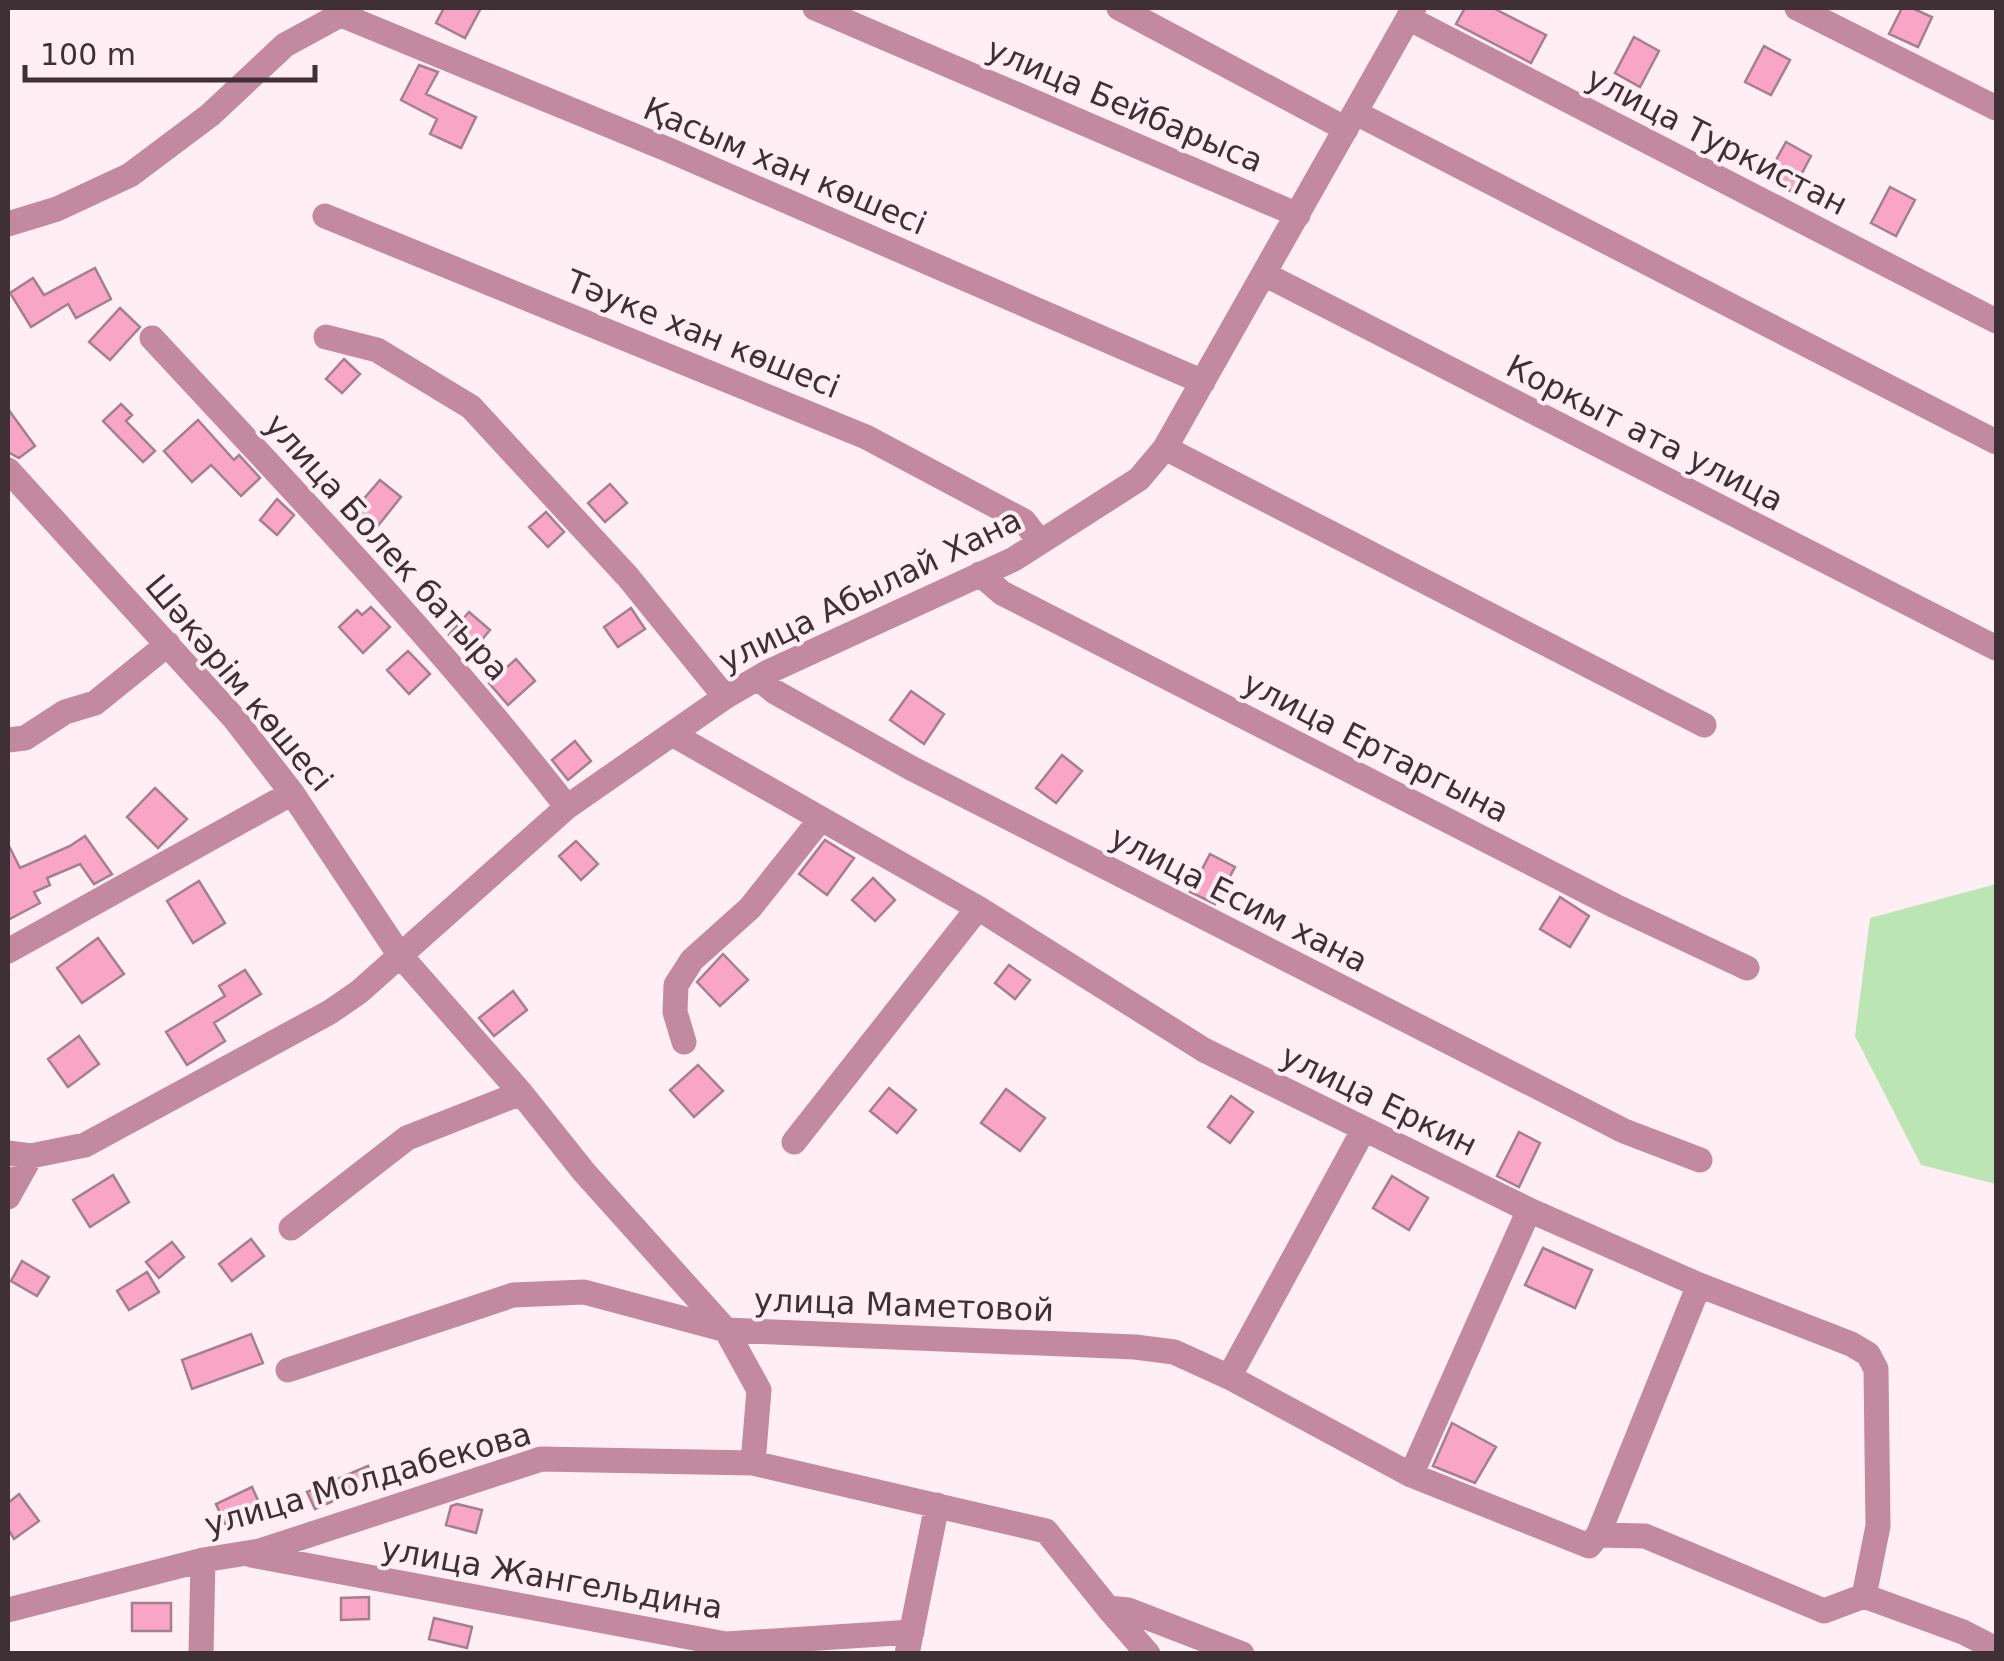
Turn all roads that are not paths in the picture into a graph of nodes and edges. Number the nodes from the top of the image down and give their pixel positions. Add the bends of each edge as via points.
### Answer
1 (815, 8) edge
2 (1119, 8) edge
3 (1797, 8) edge
4 (346, 11) edge
5 (1411, 13) edge
6 (1996, 108) edge
7 (1351, 121) junction
8 (1298, 215) junction
9 (325, 216) dead end
10 (8, 224) edge
11 (1264, 274) junction
12 (1996, 321) edge
13 (326, 337) dead end
14 (152, 338) dead end
15 (1203, 382) junction
16 (1996, 442) edge
17 (1165, 448) junction
18 (8, 470) edge
19 (1040, 542) junction
20 (980, 574) junction
21 (168, 644) junction
22 (1996, 648) edge
23 (758, 678) junction
24 (725, 697) junction
25 (1704, 725) dead end
26 (672, 734) junction
27 (16, 739) edge
28 (292, 793) junction
29 (567, 807) junction
30 (820, 820) junction
31 (978, 908) junction
32 (8, 951) edge
33 (400, 954) junction
34 (1747, 968) dead end
35 (684, 1042) dead end
36 (521, 1093) junction
37 (1364, 1129) junction
38 (794, 1142) dead end
39 (19, 1155) edge
40 (1700, 1160) dead end
41 (8, 1197) edge
42 (1529, 1210) junction
43 (291, 1228) dead end
44 (1699, 1284) junction
45 (726, 1330) junction
46 (288, 1370) dead end
47 (1229, 1377) junction
48 (753, 1463) junction
49 (1411, 1475) junction
50 (937, 1505) junction
51 (1598, 1535) junction
52 (242, 1554) junction
53 (203, 1560) junction
54 (1864, 1596) junction
55 (1108, 1608) junction
56 (8, 1610) edge
57 (910, 1643) edge
58 (1996, 1649) edge
59 (201, 1654) edge
60 (1129, 1654) edge
61 (1148, 1654) edge
62 (1242, 1654) edge

1 - 8 street, улица Бейбарыса
2 - 7 street
3 - 6 street
4 - 10 street via 286,45 210,115 130,175
4 - 15 street, Қасым хан көшесі
5 - 7 street, улица Абылай Хана
5 - 12 street, улица Туркистан
7 - 8 street, улица Абылай Хана
7 - 16 street
8 - 11 street, улица Абылай Хана
9 - 19 street, Тәуке хан көшесі via 866,437 1024,521
11 - 15 street, улица Абылай Хана
11 - 22 street, Коркыт ата улица
13 - 24 street via 378,350 470,407 628,577
14 - 29 street, улица Болек батыра via 411,618
15 - 17 street, улица Абылай Хана
17 - 19 street, улица Абылай Хана via 1139,479
17 - 25 street
18 - 21 street, Шәкәрім көшесі
19 - 20 street, улица Абылай Хана
20 - 23 street, улица Абылай Хана
20 - 34 street, улица Ертаргына via 1002,593 1161,675
21 - 27 street via 96,703
21 - 28 street, Шәкәрім көшесі
23 - 24 street, улица Абылай Хана
23 - 40 street, улица Есим хана via 912,768 1106,868 1608,1123
24 - 26 street, улица Абылай Хана
26 - 29 street, улица Абылай Хана
26 - 30 street, улица Еркин
28 - 32 street
28 - 33 street, Шәкәрім көшесі
29 - 33 street, улица Абылай Хана
30 - 31 street, улица Еркин
30 - 35 street via 750,908 692,960 676,985
31 - 37 street, улица Еркин via 1204,1050
31 - 38 street
33 - 36 street, улица Маметовой
33 - 39 street, улица Абылай Хана via 330,1012 86,1144
36 - 43 street via 408,1138
36 - 45 street, улица Маметовой
37 - 42 street, улица Еркин
37 - 47 street
39 - 41 street
42 - 44 street, улица Еркин
42 - 49 street
44 - 51 street
44 - 54 street, улица Еркин via 1851,1344 1876,1368 1878,1526
45 - 46 street via 584,1292 512,1295
45 - 47 street, улица Маметовой via 1136,1347 1174,1352
45 - 48 street via 759,1390
47 - 49 street, улица Маметовой
48 - 50 street, улица Молдабекова
48 - 52 street, улица Молдабекова via 541,1459
49 - 51 street, улица Маметовой via 1588,1546
50 - 55 street, улица Молдабекова via 1046,1530
50 - 57 street
51 - 54 street via 1645,1536 1824,1610
52 - 53 street, улица Молдабекова
52 - 57 street, улица Жангельдина via 726,1644
53 - 56 street, улица Молдабекова
53 - 59 street
54 - 58 street
55 - 60 street
55 - 61 street
55 - 62 street

